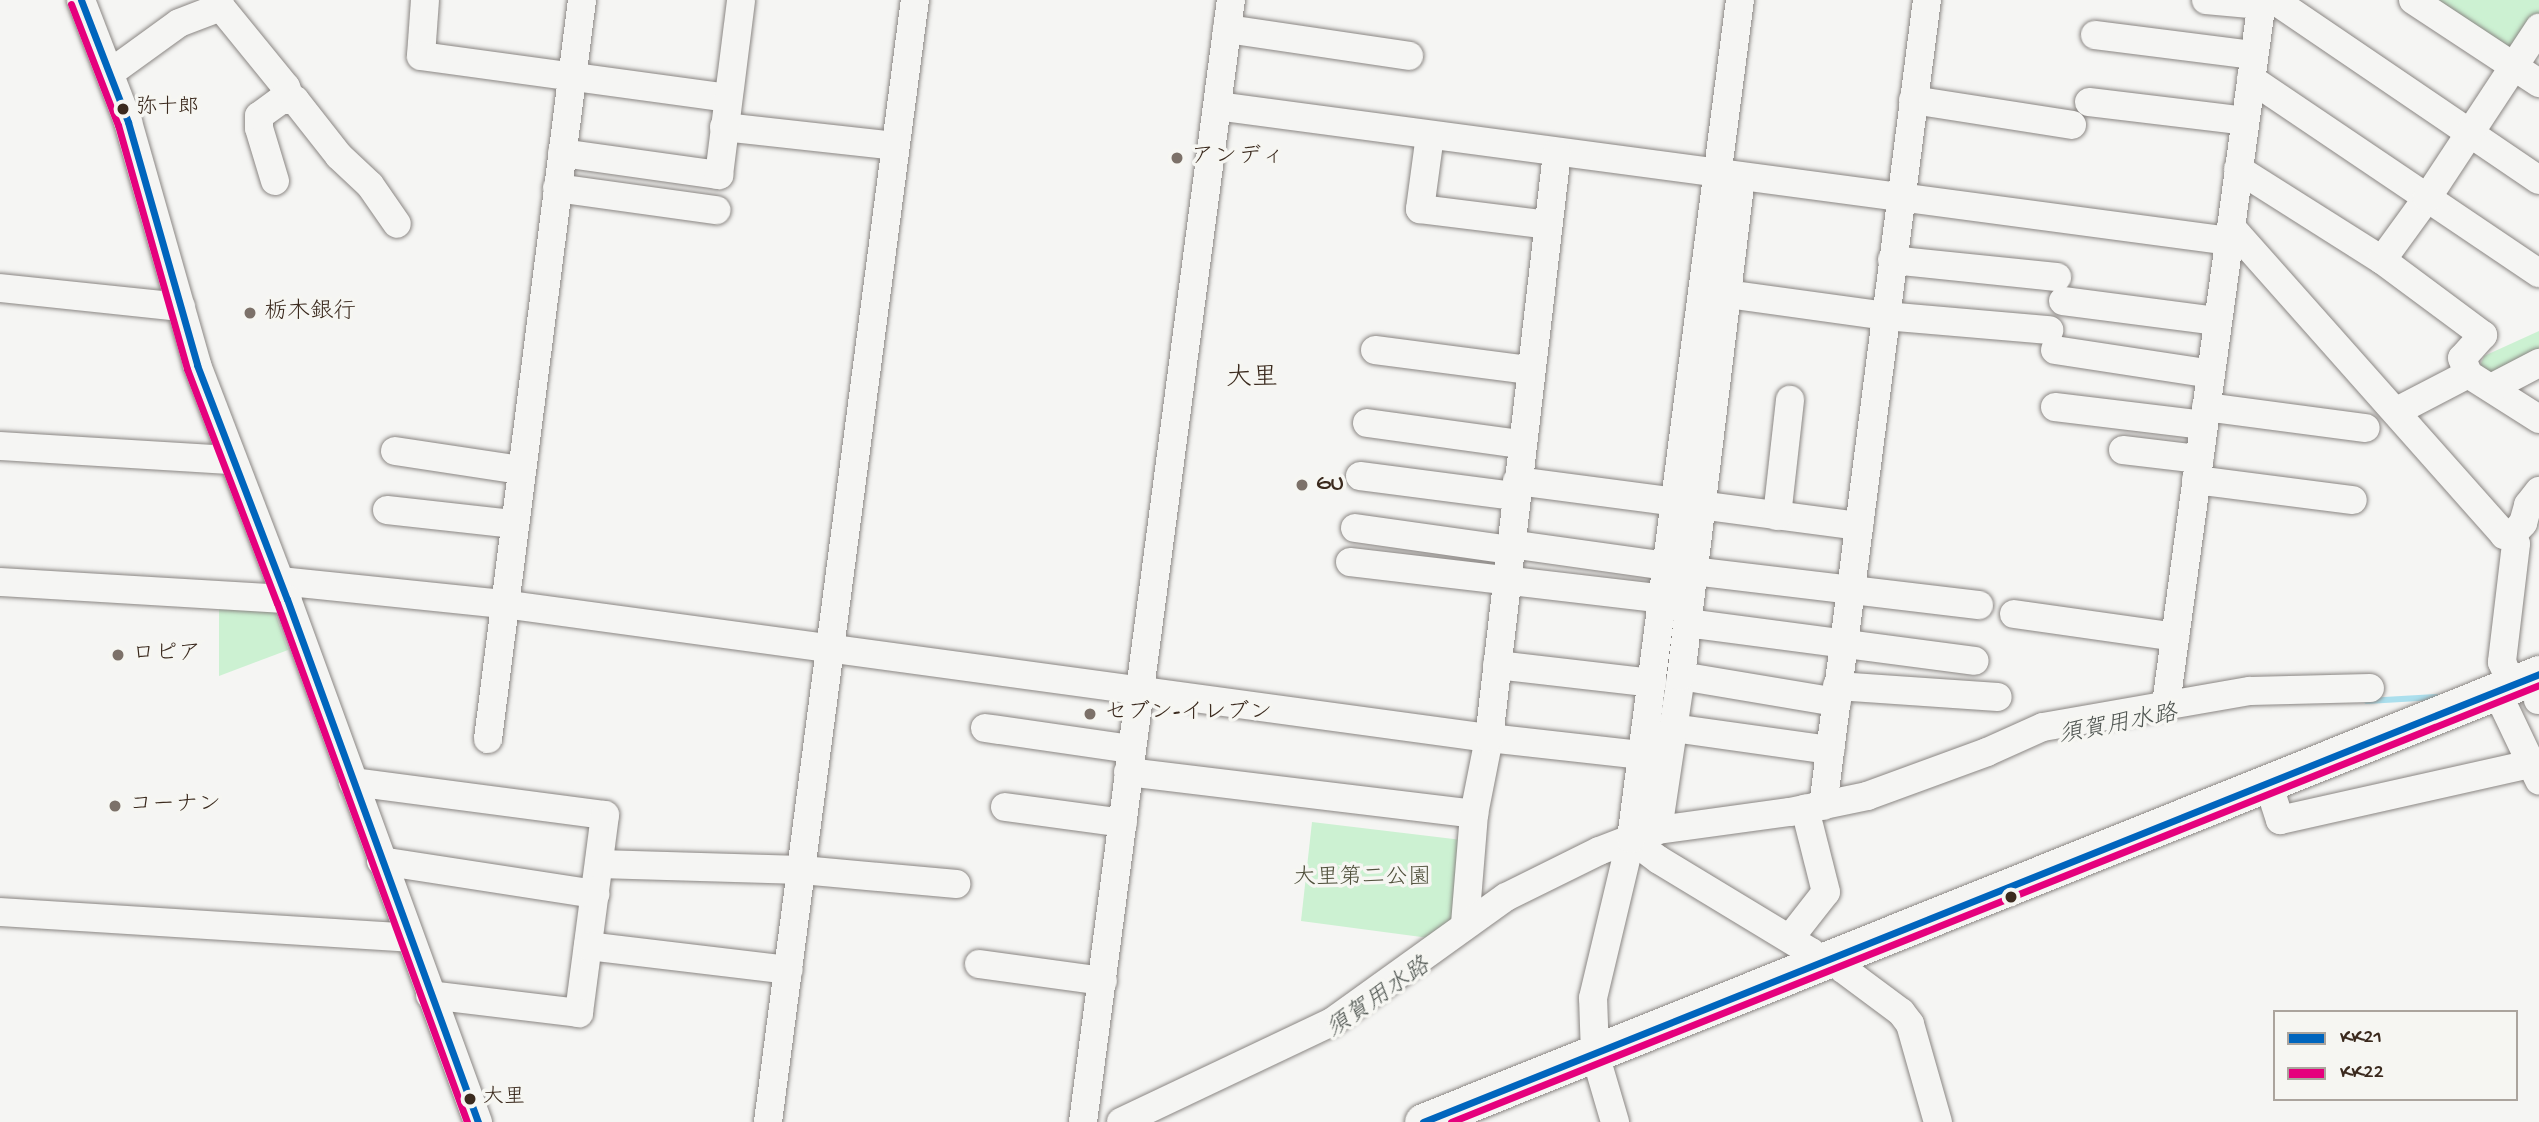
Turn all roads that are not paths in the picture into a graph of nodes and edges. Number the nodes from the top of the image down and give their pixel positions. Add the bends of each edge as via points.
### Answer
1 (81, 0) edge
2 (425, 0) edge
3 (582, 0) edge
4 (741, 0) edge
5 (915, 0) edge
6 (1231, 0) edge
7 (1740, 0) edge
8 (1927, 0) edge
9 (2206, 0) edge
10 (2413, 0) edge
11 (2266, 2) edge
12 (218, 4) edge
13 (2539, 28) edge
14 (1227, 29) junction
15 (2095, 36) dead end
16 (1409, 56) dead end
17 (2512, 65) junction
18 (2253, 67) junction
19 (110, 73) junction
20 (572, 77) junction
21 (2539, 83) edge
22 (728, 99) junction
23 (291, 100) junction
24 (1913, 100) junction
25 (1217, 106) junction
26 (2245, 121) junction
27 (724, 127) junction
28 (2469, 132) junction
29 (1430, 135) junction
30 (895, 146) junction
31 (562, 153) junction
32 (1557, 153) junction
33 (2238, 169) junction
34 (1730, 175) junction
35 (2539, 180) edge
36 (275, 181) dead end
37 (557, 188) junction
38 (2427, 198) junction
39 (1900, 199) junction
40 (716, 209) dead end
41 (397, 224) dead end
42 (1548, 225) junction
43 (2230, 234) junction
44 (1892, 260) junction
45 (2382, 260) junction
46 (2539, 273) edge
47 (0, 289) edge
48 (1727, 294) junction
49 (181, 307) junction
50 (1885, 316) junction
51 (2218, 321) junction
52 (1375, 350) dead end
53 (2539, 363) edge
54 (1530, 370) junction
55 (2211, 374) junction
56 (2481, 380) junction
57 (1790, 400) dead end
58 (2055, 407) dead end
59 (2397, 411) junction
60 (2205, 416) junction
61 (2539, 419) edge
62 (1367, 423) dead end
63 (2366, 428) dead end
64 (1521, 444) junction
65 (0, 446) edge
66 (2123, 450) dead end
67 (395, 451) dead end
68 (232, 460) junction
69 (520, 470) junction
70 (2198, 470) junction
71 (1360, 476) dead end
72 (1516, 489) junction
73 (2539, 491) edge
74 (2353, 500) dead end
75 (1688, 504) junction
76 (387, 510) dead end
77 (1777, 516) junction
78 (514, 524) junction
79 (1859, 526) junction
80 (1355, 528) dead end
81 (2511, 536) junction
82 (1509, 547) junction
83 (1350, 562) dead end
84 (1680, 568) junction
85 (1506, 580) junction
86 (0, 582) edge
87 (284, 590) junction
88 (1850, 592) junction
89 (1663, 599) junction
90 (503, 604) junction
91 (1979, 605) dead end
92 (2014, 614) dead end
93 (1687, 623) junction
94 (2175, 637) junction
95 (1844, 645) junction
96 (832, 647) junction
97 (1975, 662) dead end
98 (1497, 665) junction
99 (1681, 676) junction
100 (1652, 683) junction
101 (2370, 688) dead end
102 (1139, 690) junction
103 (2525, 690) edge
104 (1837, 694) junction
105 (1997, 697) dead end
106 (2166, 704) junction
107 (985, 728) dead end
108 (1673, 729) junction
109 (1489, 738) junction
110 (488, 739) dead end
111 (1830, 750) junction
112 (1640, 755) junction
113 (1130, 761) junction
114 (2535, 772) edge
115 (353, 782) junction
116 (2268, 783) junction
117 (1005, 807) dead end
118 (1814, 808) junction
119 (1474, 814) junction
120 (1123, 823) junction
121 (1658, 830) junction
122 (1631, 839) junction
123 (381, 861) junction
124 (599, 864) junction
125 (802, 870) junction
126 (956, 884) dead end
127 (595, 894) junction
128 (0, 912) edge
129 (1465, 924) junction
130 (408, 938) junction
131 (1790, 938) junction
132 (588, 946) junction
133 (1827, 961) junction
134 (979, 964) dead end
135 (789, 970) junction
136 (1103, 981) junction
137 (430, 995) junction
138 (1595, 1054) junction
139 (478, 1122) edge
140 (768, 1122) edge
141 (1083, 1122) edge
142 (1121, 1122) edge
143 (1423, 1122) edge
144 (1615, 1122) edge
145 (1938, 1122) edge

1 - 19 street
2 - 20 street via 421,56
3 - 20 street
4 - 22 street
5 - 30 street
6 - 14 street
7 - 34 street
8 - 24 street
9 - 11 street
10 - 17 street
11 - 18 street
11 - 28 street
12 - 19 street via 179,23
12 - 23 street via 286,87
13 - 17 street
14 - 16 street
14 - 25 street
15 - 18 street
17 - 21 street
17 - 28 street
18 - 26 street
18 - 38 street
19 - 49 street
20 - 22 street
20 - 31 street
22 - 27 street
23 - 36 street via 281,100 259,116
23 - 41 street via 370,185
24 - 26 street
24 - 39 street
25 - 29 street
25 - 102 street
26 - 33 street
27 - 30 street
27 - 31 street via 719,175
28 - 35 street
28 - 38 street
29 - 32 street
29 - 42 street via 1420,209
30 - 96 street
31 - 37 street
32 - 34 street
32 - 42 street
33 - 43 street
33 - 45 street
34 - 39 street
34 - 48 street
34 - 75 street
37 - 40 street
37 - 69 street
38 - 45 street
38 - 46 street
39 - 43 street
39 - 44 street
42 - 54 street
43 - 51 street
43 - 59 street
44 - 50 street
44 - 51 street
45 - 56 street via 2483,335 2462,358
47 - 49 street
48 - 50 street
48 - 75 street
49 - 68 street
50 - 55 street via 2052,340
50 - 79 street
51 - 55 street
52 - 54 street
53 - 56 street
54 - 64 street
55 - 60 street
56 - 59 street
56 - 61 street
57 - 77 street
58 - 60 street
59 - 81 street via 2504,535
60 - 63 street
60 - 70 street
62 - 64 street
64 - 72 street
65 - 68 street
66 - 70 street
67 - 69 street
68 - 87 street
69 - 78 street
70 - 74 street
70 - 94 street
71 - 72 street
72 - 75 street
72 - 82 street
73 - 81 street
75 - 77 street
75 - 84 street
76 - 78 street
77 - 79 street
78 - 90 street
79 - 88 street
80 - 82 street
81 - 103 street via 2516,544 2502,662
82 - 84 street
82 - 85 street
83 - 85 street
84 - 88 street
84 - 89 street
84 - 93 street
85 - 89 street
85 - 98 street
86 - 87 street
87 - 90 street
87 - 115 street
88 - 91 street
88 - 95 street
89 - 100 street
90 - 96 street
90 - 110 street
92 - 94 street
93 - 95 street
93 - 99 street
94 - 106 street
95 - 97 street
95 - 104 street
96 - 102 street
96 - 125 street
98 - 100 street
98 - 109 street
99 - 104 street
99 - 108 street
100 - 112 street
101 - 106 street via 2250,691
102 - 109 street
102 - 113 street
103 - 114 street
103 - 116 main road
104 - 105 street
104 - 111 street
106 - 118 street via 2043,727 1867,796
107 - 113 street
108 - 111 street
108 - 121 street
109 - 112 street
109 - 119 street
111 - 118 street
112 - 122 street
113 - 119 street
113 - 120 street
114 - 116 street via 2280,820
115 - 123 street
115 - 124 street via 605,815
116 - 133 main road
117 - 120 street
118 - 121 street
118 - 131 street via 1826,892
119 - 129 street
120 - 136 street
121 - 122 street
122 - 129 street via 1506,897
122 - 131 street
122 - 138 street via 1593,998
123 - 127 street
123 - 130 street
124 - 125 street
124 - 127 street
125 - 126 street
125 - 135 street
127 - 132 street
128 - 130 street
129 - 142 street via 1332,1022
130 - 137 street
131 - 133 street
132 - 135 street
132 - 137 street via 579,1013
133 - 138 main road
133 - 145 street via 1901,1012 1910,1024
134 - 136 street
135 - 140 street
136 - 141 street
137 - 139 street
138 - 143 main road
138 - 144 street

